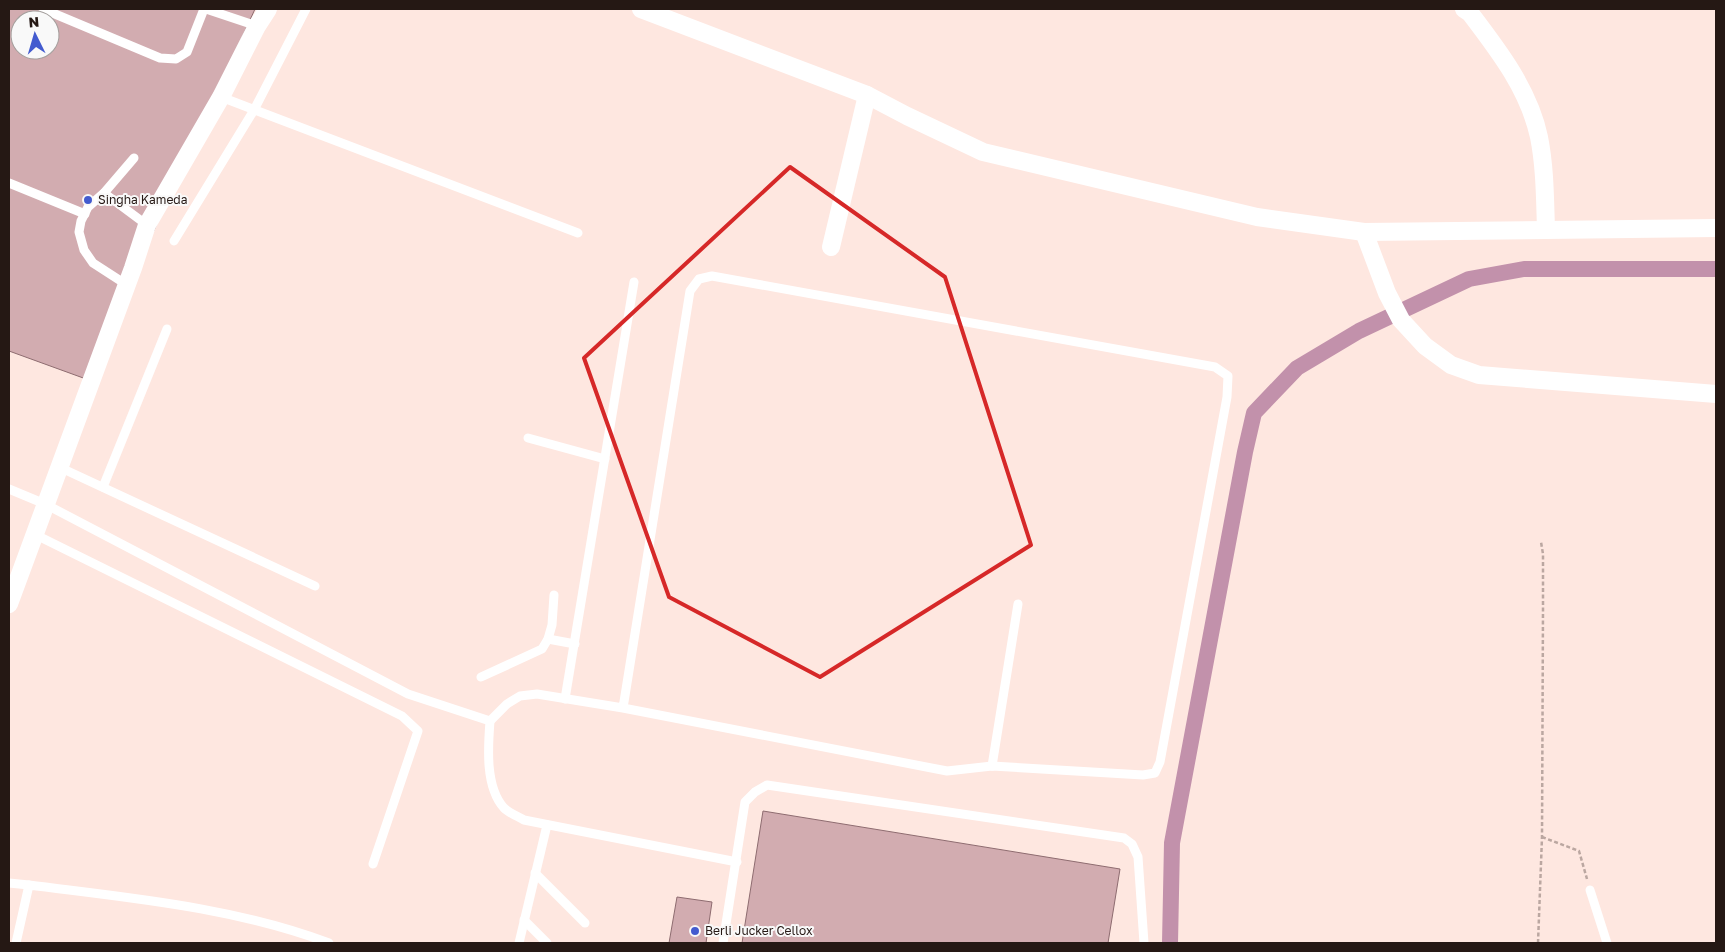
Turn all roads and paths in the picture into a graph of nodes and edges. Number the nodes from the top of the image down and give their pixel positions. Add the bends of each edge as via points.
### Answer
1 (43, 9) edge
2 (205, 9) edge
3 (268, 9) edge
4 (306, 9) edge
5 (641, 9) edge
6 (1464, 9) edge
7 (257, 26) junction
8 (867, 95) junction
9 (221, 97) junction
10 (254, 110) junction
11 (134, 158) dead end
12 (9, 183) edge
13 (104, 193) junction
14 (85, 214) junction
15 (147, 225) junction
16 (1716, 228) edge
17 (1546, 230) junction
18 (1364, 232) junction
19 (578, 233) dead end
20 (174, 241) dead end
21 (830, 247) dead end
22 (634, 282) dead end
23 (127, 284) junction
24 (167, 329) dead end
25 (1716, 394) edge
26 (528, 438) dead end
27 (605, 459) junction
28 (59, 466) junction
29 (103, 487) junction
30 (9, 489) edge
31 (46, 504) junction
32 (34, 534) junction
33 (1541, 542) dead end
34 (315, 586) dead end
35 (554, 595) dead end
36 (9, 604) edge
37 (1018, 604) dead end
38 (548, 639) junction
39 (575, 644) junction
40 (480, 677) dead end
41 (565, 700) junction
42 (623, 708) junction
43 (490, 721) junction
44 (992, 766) junction
45 (547, 825) junction
46 (1542, 837) junction
47 (737, 862) junction
48 (373, 864) dead end
49 (535, 872) junction
50 (9, 882) edge
51 (29, 885) junction
52 (1590, 890) joint
53 (524, 920) junction
54 (585, 923) dead end
55 (16, 943) edge
56 (329, 943) edge
57 (519, 943) edge
58 (547, 943) edge
59 (723, 943) edge
60 (1144, 943) edge
61 (1538, 943) edge
62 (1607, 943) edge

1 - 2 lane via 160,58 176,59 188,52
2 - 7 lane
3 - 7 street
4 - 10 lane
5 - 8 street
6 - 17 street via 1512,70 1528,103 1539,136
7 - 9 street
8 - 18 street via 983,152 1257,217
8 - 21 street
9 - 10 lane
9 - 15 street
10 - 19 lane
10 - 20 lane
11 - 13 lane
12 - 14 lane
13 - 14 lane
13 - 15 lane
14 - 23 lane via 79,232 84,250 93,264
15 - 23 street
16 - 17 street
17 - 18 street
18 - 25 street via 1401,320 1425,346 1451,366 1479,375
22 - 27 lane
23 - 28 street
24 - 29 lane
26 - 27 lane
27 - 39 lane
28 - 29 lane
28 - 31 street
29 - 34 lane
30 - 31 lane
31 - 32 street
31 - 43 lane via 408,694
32 - 36 street
32 - 48 lane via 402,716 413,725 418,731
33 - 46 path
35 - 38 lane
37 - 44 lane
38 - 39 lane
38 - 40 lane via 542,649
39 - 41 lane
41 - 42 lane
41 - 43 lane via 537,694 520,696
42 - 44 lane via 947,771
42 - 44 lane via 690,291 699,279 712,276 1215,367 1228,376 1226,397 1160,762 1155,773
43 - 45 lane via 488,756 497,799 505,810 524,820
45 - 47 lane
45 - 49 lane
46 - 52 path via 1580,851
46 - 61 path
47 - 59 lane
47 - 60 lane via 745,802 767,785 1124,838 1132,844 1138,857
49 - 53 lane
49 - 54 lane
50 - 51 lane
51 - 55 lane
51 - 56 lane via 168,904 274,925
52 - 62 lane
53 - 57 lane
53 - 58 lane

